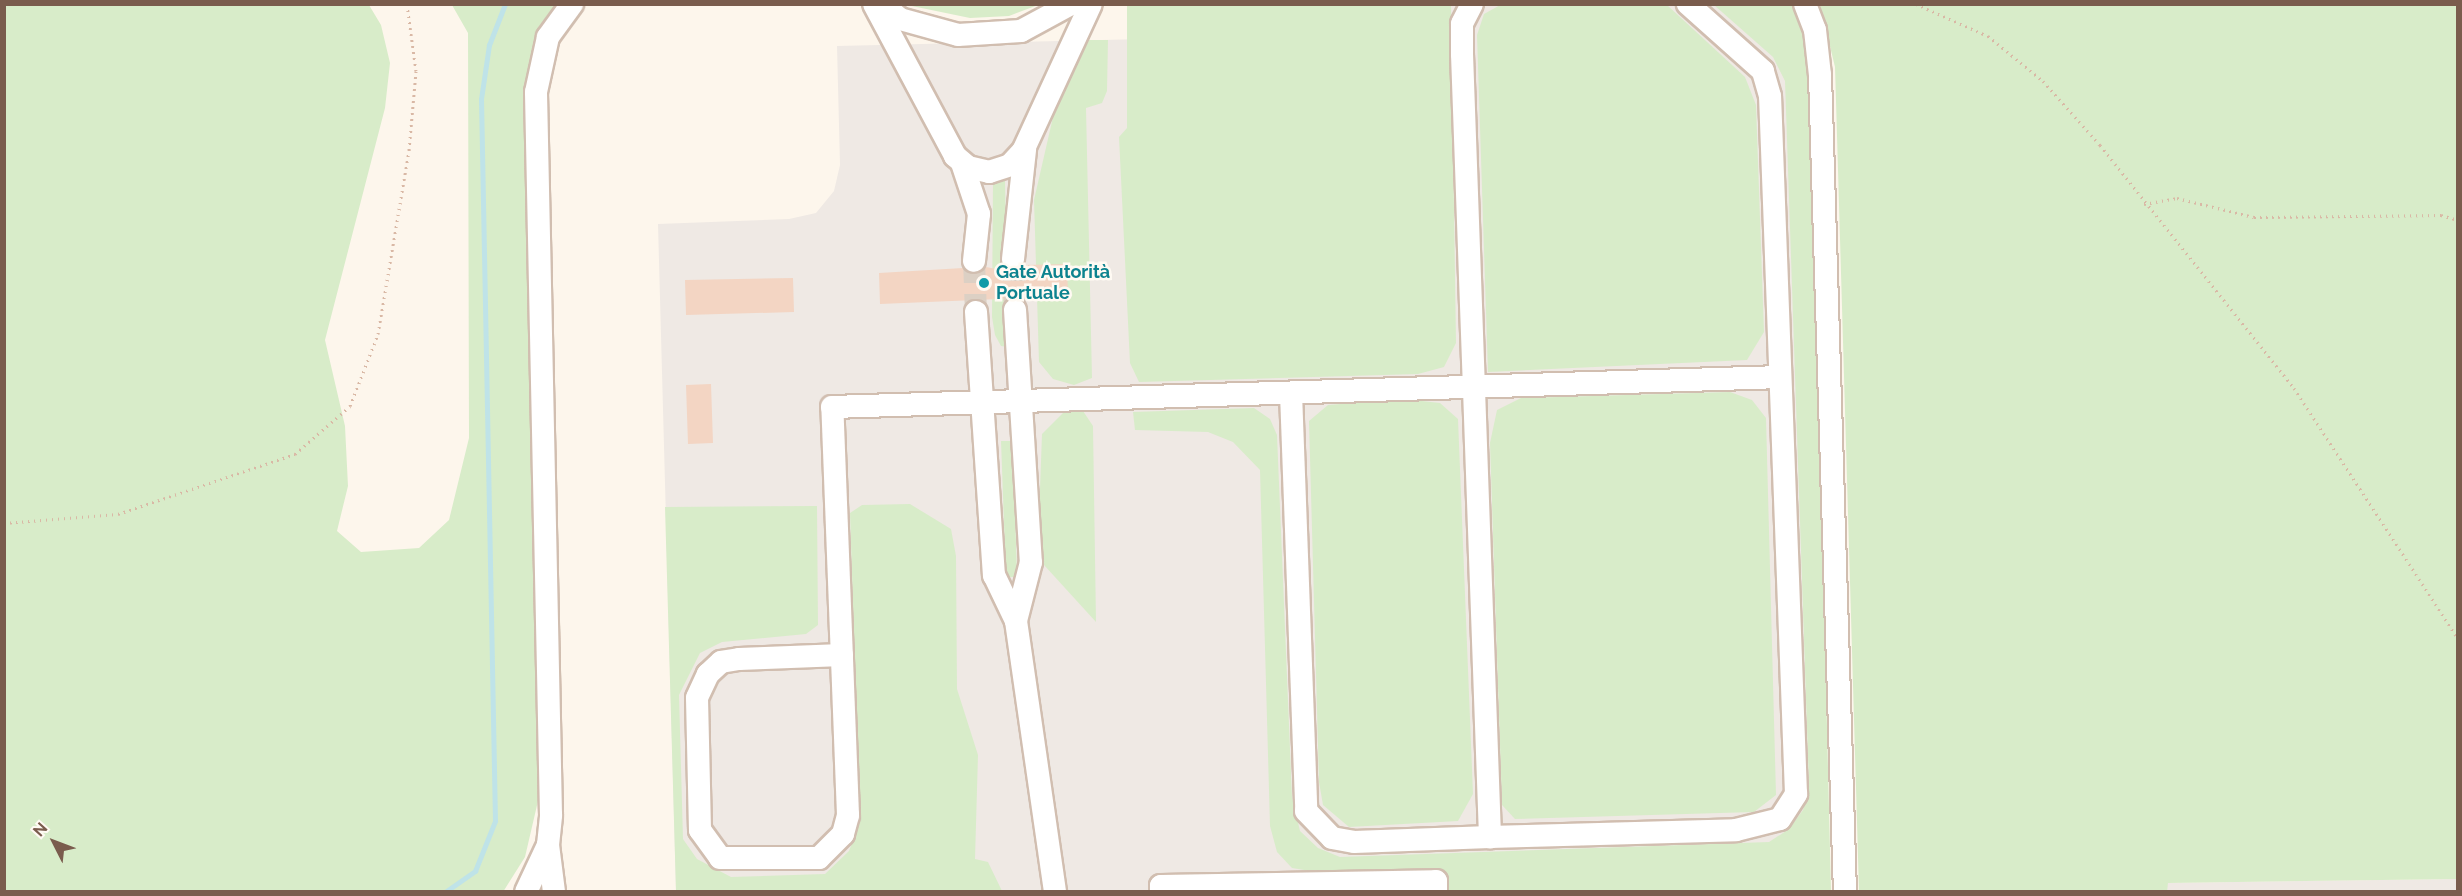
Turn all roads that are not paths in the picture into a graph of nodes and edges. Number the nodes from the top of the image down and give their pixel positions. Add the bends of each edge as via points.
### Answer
1 (572, 4) edge
2 (874, 4) edge
3 (882, 4) edge
4 (1071, 4) edge
5 (1091, 4) edge
6 (1472, 4) edge
7 (1688, 4) edge
8 (1805, 4) edge
9 (1026, 143) junction
10 (962, 163) junction
11 (1013, 259) tunnel mouth
12 (974, 261) tunnel mouth
13 (1015, 310) tunnel mouth
14 (976, 312) tunnel mouth
15 (1780, 377) junction
16 (1476, 387) junction
17 (1291, 393) junction
18 (1019, 402) junction
19 (983, 403) junction
20 (1016, 621) junction
21 (842, 655) junction
22 (1490, 837) junction
23 (548, 845) junction
24 (1325, 887) edge
25 (526, 891) edge
26 (554, 891) edge
27 (1055, 891) edge
28 (1161, 891) edge
29 (1436, 891) edge
30 (1845, 891) edge

1 - 23 street via 548,38 536,92
2 - 10 street
3 - 4 street via 900,19 958,35 1021,31
5 - 9 street
6 - 16 street via 1462,24 1462,54
7 - 15 street via 1763,70 1768,82
8 - 30 street via 1815,30 1820,75
9 - 10 street via 1017,159 1000,170 975,170
9 - 11 street via 1017,184
10 - 12 street via 979,214
13 - 18 street
14 - 19 street
15 - 16 street
15 - 22 street via 1796,751 1796,794 1789,807 1766,826 1736,831
16 - 17 street
16 - 22 street
17 - 18 street
17 - 22 street via 1306,811 1332,838 1354,842
18 - 19 street
18 - 20 street via 1031,562
19 - 20 street via 994,575
19 - 21 street via 832,408
20 - 27 street
21 - 21 street via 848,815 843,834 819,858 720,858 700,830 697,698 708,674 722,662 739,659
23 - 25 street
23 - 26 street
24 - 28 street via 1161,886
24 - 29 street via 1436,881

